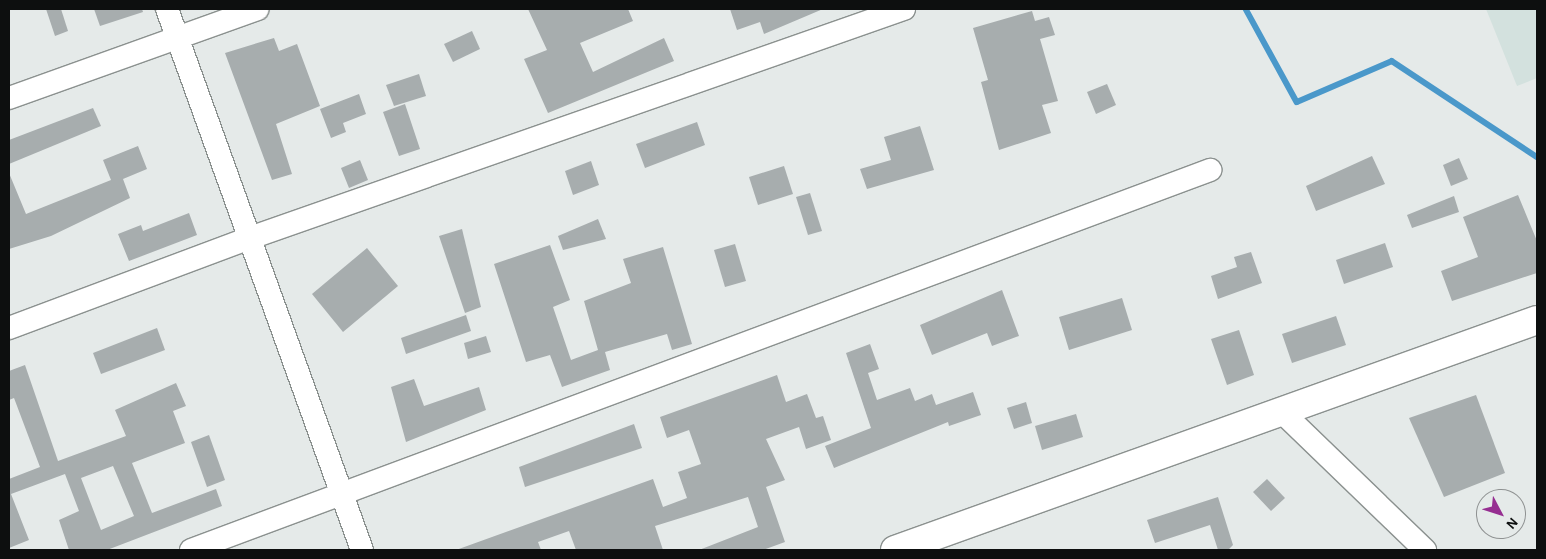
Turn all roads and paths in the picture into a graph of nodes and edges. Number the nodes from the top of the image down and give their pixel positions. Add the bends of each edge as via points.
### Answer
1 (167, 9) edge
2 (258, 9) edge
3 (904, 9) edge
4 (177, 38) junction
5 (9, 98) edge
6 (1210, 170) dead end
7 (250, 238) junction
8 (1537, 320) edge
9 (9, 328) edge
10 (1282, 412) junction
11 (342, 496) junction
12 (191, 550) edge
13 (362, 550) edge
14 (895, 550) edge
15 (1425, 550) edge

1 - 4 street
2 - 4 street
3 - 7 street
4 - 5 street
4 - 7 street
6 - 11 street
7 - 9 street
7 - 11 street
8 - 10 street
10 - 14 street
10 - 15 street
11 - 12 street
11 - 13 street

